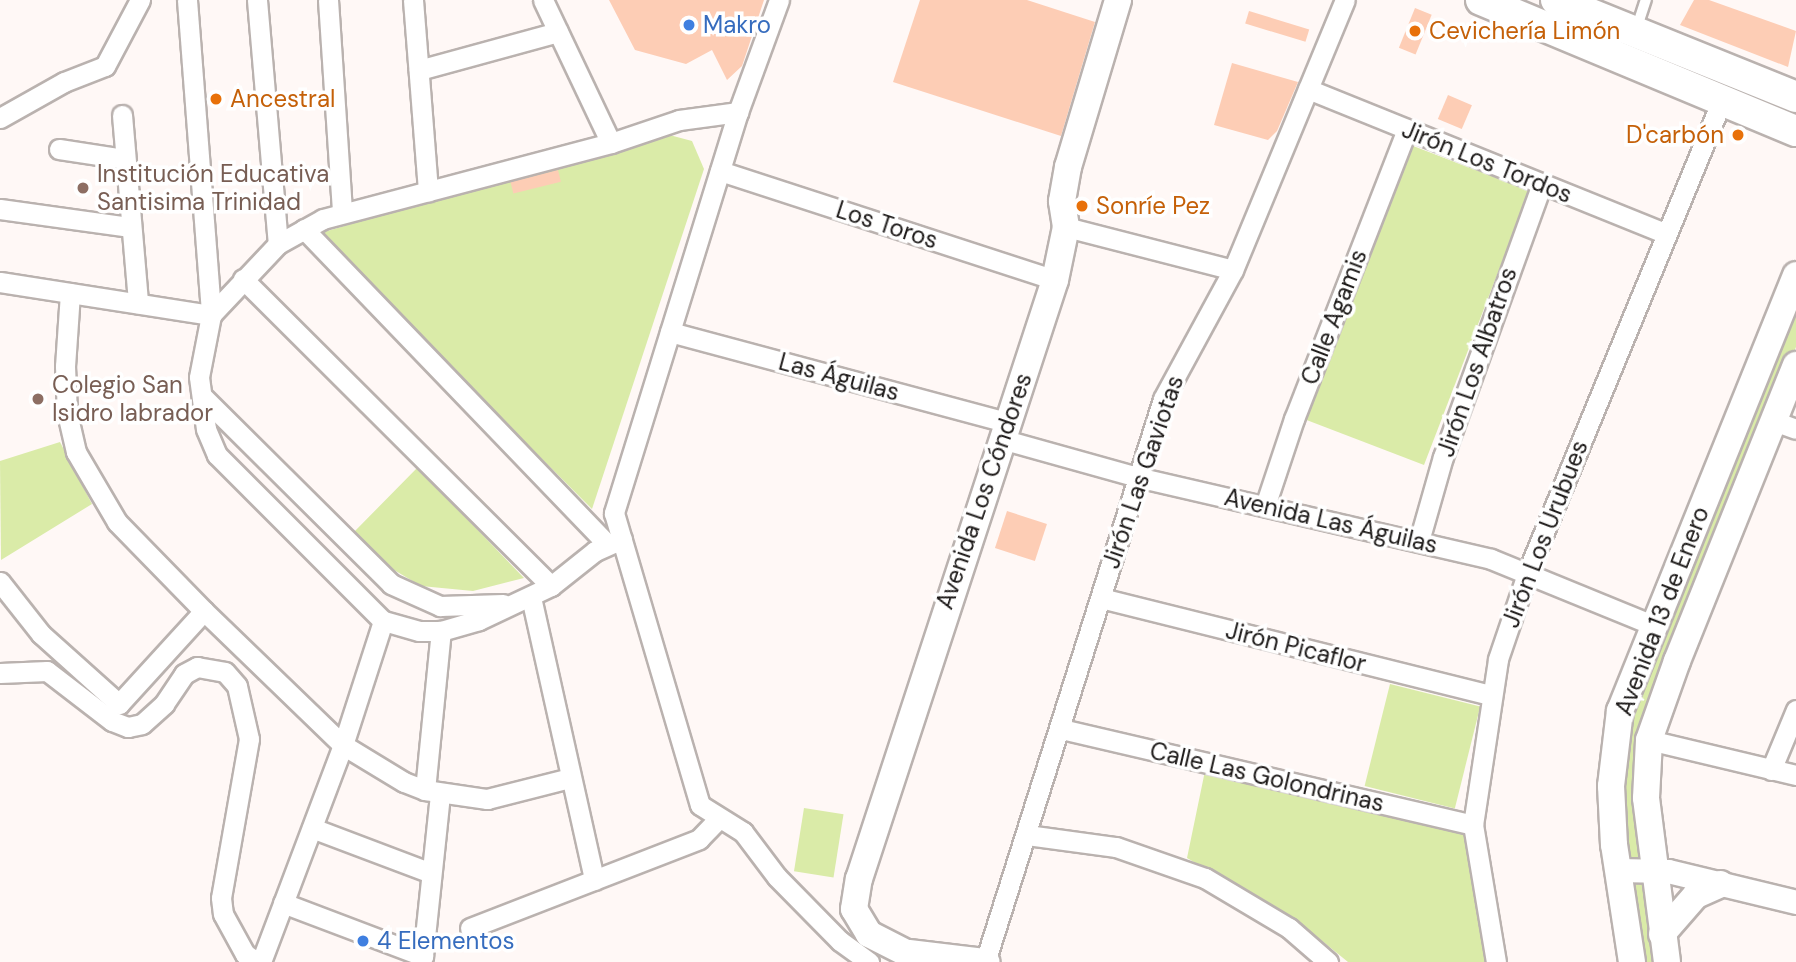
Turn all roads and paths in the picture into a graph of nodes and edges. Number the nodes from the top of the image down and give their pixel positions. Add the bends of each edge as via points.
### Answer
1 (140, 0) edge
2 (187, 0) edge
3 (257, 0) edge
4 (328, 0) edge
5 (413, 0) edge
6 (543, 0) edge
7 (779, 0) edge
8 (1118, 0) edge
9 (1345, 0) edge
10 (1481, 0) edge
11 (1556, 0) edge
12 (1646, 0) edge
13 (558, 32) junction
14 (1636, 32) junction
15 (419, 70) junction
16 (1308, 89) junction
17 (1796, 97) edge
18 (738, 112) junction
19 (1717, 113) junction
20 (122, 115) dead end
21 (0, 118) edge
22 (1407, 129) junction
23 (1796, 131) edge
24 (611, 143) junction
25 (59, 149) dead end
26 (125, 159) junction
27 (720, 171) junction
28 (1542, 184) junction
29 (428, 191) junction
30 (0, 209) edge
31 (342, 213) junction
32 (129, 227) junction
33 (1066, 227) junction
34 (304, 229) junction
35 (1667, 234) junction
36 (278, 244) junction
37 (1233, 270) junction
38 (1796, 275) edge
39 (243, 279) junction
40 (1055, 280) junction
41 (0, 282) edge
42 (70, 293) junction
43 (138, 303) junction
44 (211, 315) junction
45 (670, 332) junction
46 (1796, 365) edge
47 (204, 398) junction
48 (1785, 425) edge
49 (1004, 431) junction
50 (1137, 477) junction
51 (1265, 506) junction
52 (1419, 541) junction
53 (615, 542) junction
54 (1528, 571) junction
55 (551, 586) junction
56 (4, 591) edge
57 (1101, 598) junction
58 (526, 600) junction
59 (204, 611) junction
60 (383, 621) junction
61 (1653, 625) junction
62 (441, 631) junction
63 (0, 673) edge
64 (1490, 695) junction
65 (1796, 710) edge
66 (1061, 729) junction
67 (1650, 740) junction
68 (343, 745) junction
69 (1771, 770) junction
70 (1796, 775) edge
71 (570, 778) junction
72 (432, 792) junction
73 (719, 818) junction
74 (1473, 825) junction
75 (312, 828) junction
76 (1027, 835) junction
77 (1618, 870) junction
78 (1652, 870) junction
79 (431, 873) junction
80 (594, 880) junction
81 (1721, 884) junction
82 (1796, 902) edge
83 (283, 903) junction
84 (470, 928) dead end
85 (1662, 934) junction
86 (912, 959) edge
87 (259, 962) edge
88 (869, 962) edge
89 (985, 962) edge
90 (1328, 962) edge
91 (1496, 962) edge
92 (1632, 962) edge
93 (1667, 962) edge

1 - 21 street via 105,66 64,82
2 - 44 street
3 - 36 street
4 - 31 street
5 - 15 street
6 - 13 street
7 - 18 street
8 - 33 main road, Avenida Los Cóndores via 1068,167 1062,201
9 - 16 street, Jirón Las Gaviotas
10 - 19 main road
11 - 14 main road
12 - 14 lane
13 - 15 street
13 - 24 street
14 - 17 main road
15 - 29 street
16 - 22 street, Jirón Los Tordos
16 - 37 street, Jirón Las Gaviotas
18 - 24 street via 679,120
18 - 27 street
19 - 23 main road
19 - 35 street, Jirón Los Urubues
20 - 26 street
22 - 28 street, Jirón Los Tordos
22 - 51 street, Calle Agamis via 1294,419
24 - 29 street
25 - 26 street
26 - 32 street
27 - 40 street, Los Toros
27 - 45 street
28 - 35 street, Jirón Los Tordos
28 - 52 street, Jirón Los Albatros via 1443,457
29 - 31 street
30 - 32 street
31 - 34 street
32 - 43 street
33 - 37 street
33 - 40 main road, Avenida Los Cóndores
34 - 36 street
34 - 53 street
35 - 54 street, Jirón Los Urubues
36 - 39 street
37 - 50 street, Jirón Las Gaviotas via 1183,356
38 - 61 main road, Avenida 13 de Enero
39 - 44 street
39 - 55 street
40 - 49 main road, Avenida Los Cóndores
41 - 42 street
42 - 43 street
42 - 59 street via 65,366 67,413 76,452 117,522
43 - 44 street
44 - 47 street via 201,352
45 - 49 street, Las Águilas
45 - 53 street via 614,513
46 - 48 main road, Avenida 13 de Enero
47 - 58 street via 391,584 440,606
47 - 60 street via 206,429 217,455
48 - 67 main road, Avenida 13 de Enero
49 - 50 street, Avenida Las Águilas
49 - 86 main road, Avenida Los Cóndores via 859,878 854,909 860,922 869,934
50 - 51 street, Avenida Las Águilas
50 - 57 street, Jirón Las Gaviotas
51 - 52 street, Avenida Las Águilas
52 - 54 street, Avenida Las Águilas
53 - 55 street
53 - 73 street via 700,805
54 - 61 street, Avenida Las Águilas
54 - 64 street, Jirón Los Urubues
55 - 58 street
56 - 59 street via 41,634 120,704
57 - 64 street, Jirón Picaflor
57 - 66 street, Jirón Las Gaviotas
58 - 62 street
58 - 71 street
59 - 68 street
60 - 62 street via 419,631
60 - 68 street
61 - 77 main road, Avenida 13 de Enero via 1620,711 1613,750
62 - 72 street
63 - 87 street via 47,671 112,721 128,727 142,724 164,704 184,674 197,667 225,672 237,686 248,738 221,898 223,914 245,954
64 - 74 street, Jirón Los Urubues
65 - 69 street
66 - 74 street, Calle Las Golondrinas
66 - 76 street, Jirón Las Gaviotas
67 - 69 street
67 - 78 main road, Avenida 13 de Enero via 1646,799
68 - 72 street
68 - 75 street
69 - 70 street
71 - 72 street via 487,800
71 - 80 street
72 - 79 street
73 - 80 street via 699,839
73 - 88 street via 743,832 777,877 840,940
74 - 91 street, Jirón Los Urubues
75 - 79 street
75 - 83 street
76 - 89 street, Jirón Las Gaviotas
76 - 90 street via 1116,847 1205,878 1289,928
77 - 78 street
77 - 92 main road, Avenida 13 de Enero
78 - 81 street
78 - 85 main road, Avenida 13 de Enero
79 - 83 street via 423,956
80 - 84 street
81 - 82 street
81 - 85 main road via 1696,895
83 - 87 street
85 - 93 main road, Avenida 13 de Enero
86 - 89 main road, Avenida Los Cóndores

